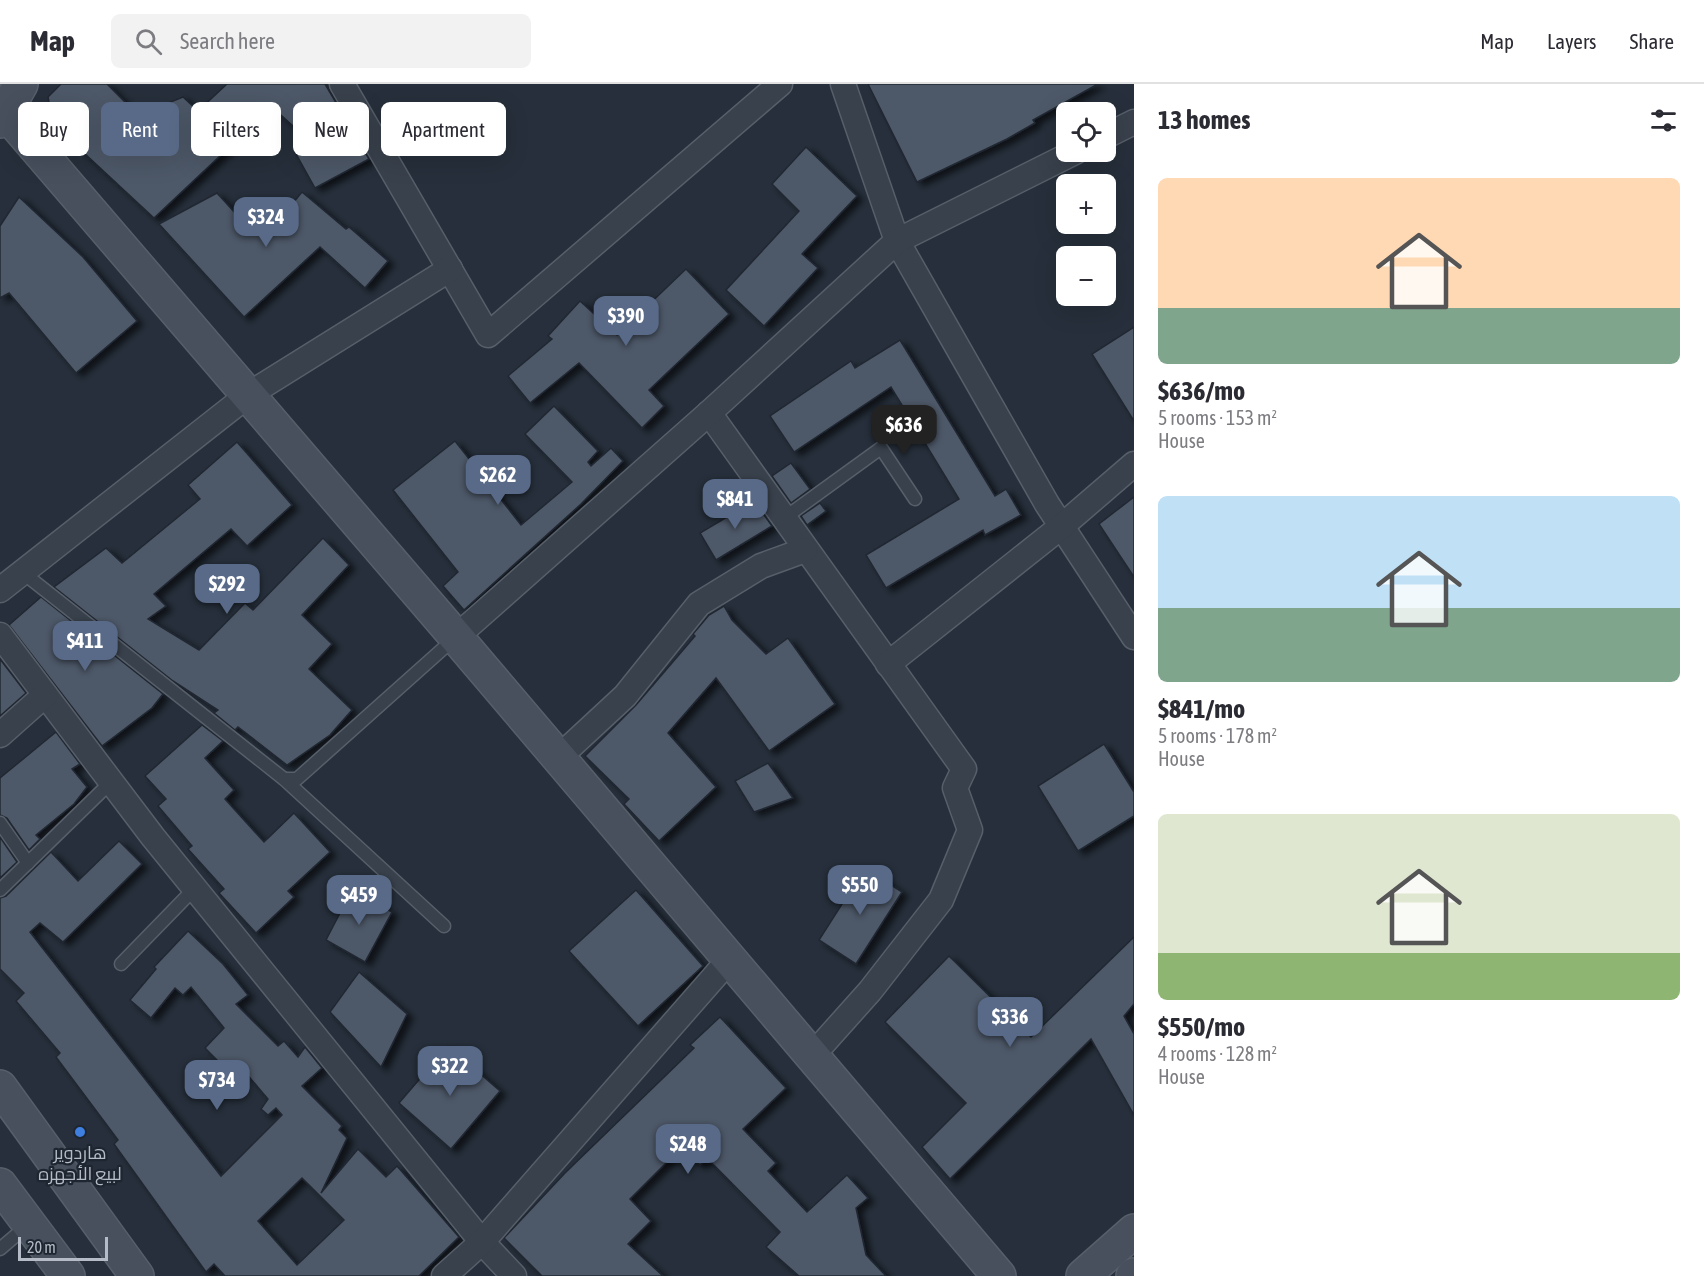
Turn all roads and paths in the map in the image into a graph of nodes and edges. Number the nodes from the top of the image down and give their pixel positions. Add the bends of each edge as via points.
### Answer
1 (21, 84) edge
2 (342, 84) edge
3 (780, 84) edge
4 (843, 84) edge
5 (3, 117) edge
6 (1134, 122) edge
7 (1116, 131) edge
8 (1056, 162) edge
9 (897, 241) junction
10 (450, 269) junction
11 (248, 396) junction
12 (709, 413) junction
13 (1134, 464) edge
14 (915, 499) dead end
15 (783, 519) junction
16 (1062, 526) junction
17 (806, 550) junction
18 (22, 572) junction
19 (0, 590) edge
20 (0, 635) edge
21 (1134, 636) edge
22 (456, 637) junction
23 (888, 664) junction
24 (45, 695) junction
25 (0, 735) edge
26 (557, 759) junction
27 (284, 779) junction
28 (111, 782) junction
29 (0, 823) edge
30 (28, 863) junction
31 (195, 888) junction
32 (0, 890) edge
33 (444, 926) dead end
34 (729, 960) junction
35 (121, 964) dead end
36 (811, 1057) junction
37 (0, 1086) edge
38 (0, 1185) edge
39 (29, 1224) junction
40 (1134, 1232) edge
41 (482, 1242) junction
42 (0, 1249) edge
43 (68, 1276) edge
44 (136, 1276) edge
45 (444, 1276) edge
46 (514, 1276) edge
47 (999, 1276) edge
48 (1083, 1276) edge

1 - 5 street
2 - 10 street
3 - 10 street via 488,335
4 - 9 street
5 - 11 street
6 - 7 street
8 - 9 street
9 - 12 street
9 - 16 street
10 - 11 street
11 - 18 street
11 - 22 street
12 - 15 street
12 - 22 street
13 - 16 street
14 - 15 lane via 881,448
15 - 17 street
16 - 21 street
16 - 23 street
17 - 23 street
17 - 26 street via 761,566 699,604 625,696
18 - 19 street
18 - 27 lane
20 - 24 street
22 - 26 street
22 - 27 lane via 297,779
23 - 36 street via 964,769 955,788 970,830 941,900 870,991
24 - 25 street
24 - 28 street
26 - 34 street
27 - 33 lane
28 - 30 lane
28 - 31 street
29 - 30 lane
30 - 32 lane
31 - 35 lane
31 - 41 street
34 - 36 street
34 - 41 street
36 - 47 street
37 - 44 street
38 - 39 street
39 - 42 lane
39 - 43 street
40 - 48 street
41 - 45 street
41 - 46 street

